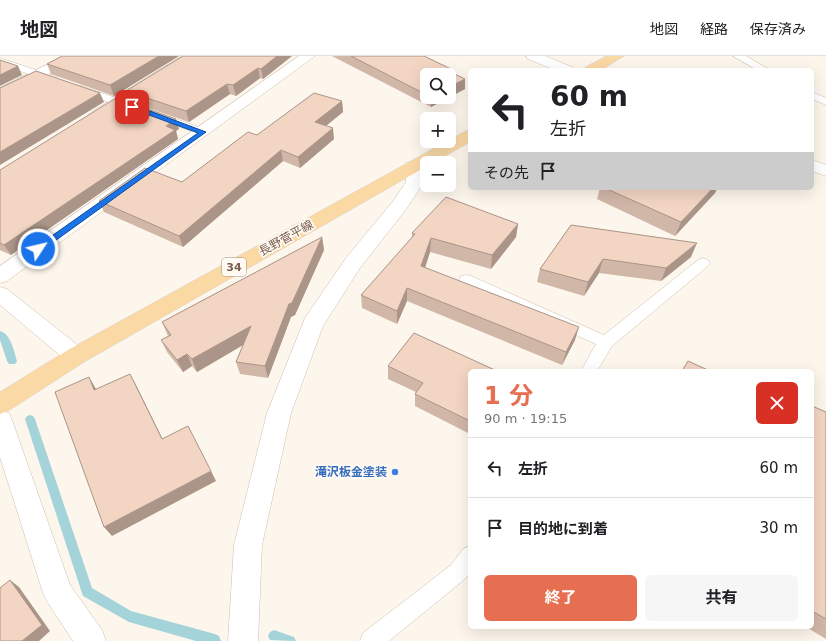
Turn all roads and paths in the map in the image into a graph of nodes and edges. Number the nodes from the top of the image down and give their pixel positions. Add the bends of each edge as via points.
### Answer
1 (74, 56) edge
2 (192, 56) edge
3 (308, 56) edge
4 (533, 56) edge
5 (617, 56) edge
6 (738, 56) edge
7 (0, 61) edge
8 (561, 68) edge
9 (595, 68) edge
10 (761, 68) edge
11 (40, 74) junction
12 (0, 94) edge
13 (814, 96) edge
14 (118, 102) junction
15 (826, 102) edge
16 (79, 126) edge
17 (203, 132) junction
18 (468, 136) edge
19 (814, 166) edge
20 (412, 167) junction
21 (826, 171) edge
22 (703, 263) dead end
23 (0, 276) edge
24 (466, 280) dead end
25 (0, 294) edge
26 (606, 342) junction
27 (76, 356) junction
28 (590, 369) edge
29 (0, 404) edge
30 (0, 420) edge
31 (468, 559) edge
32 (92, 641) edge
33 (243, 641) edge
34 (371, 641) edge

1 - 11 street
2 - 14 street
3 - 17 street
4 - 8 street
5 - 9 main road
6 - 10 lane
7 - 11 lane
11 - 12 street
11 - 14 lane
13 - 15 lane
14 - 16 street
14 - 17 lane
17 - 23 street
18 - 20 main road, 長野菅平線 / 34
19 - 21 street
20 - 27 main road, 長野菅平線 / 34
20 - 33 street via 415,182 401,204 353,263 313,324 279,413 248,545
22 - 26 lane
24 - 26 lane
25 - 27 street
26 - 28 lane
27 - 29 main road, 長野菅平線 / 34
30 - 32 street via 58,593
31 - 34 lane via 458,572

